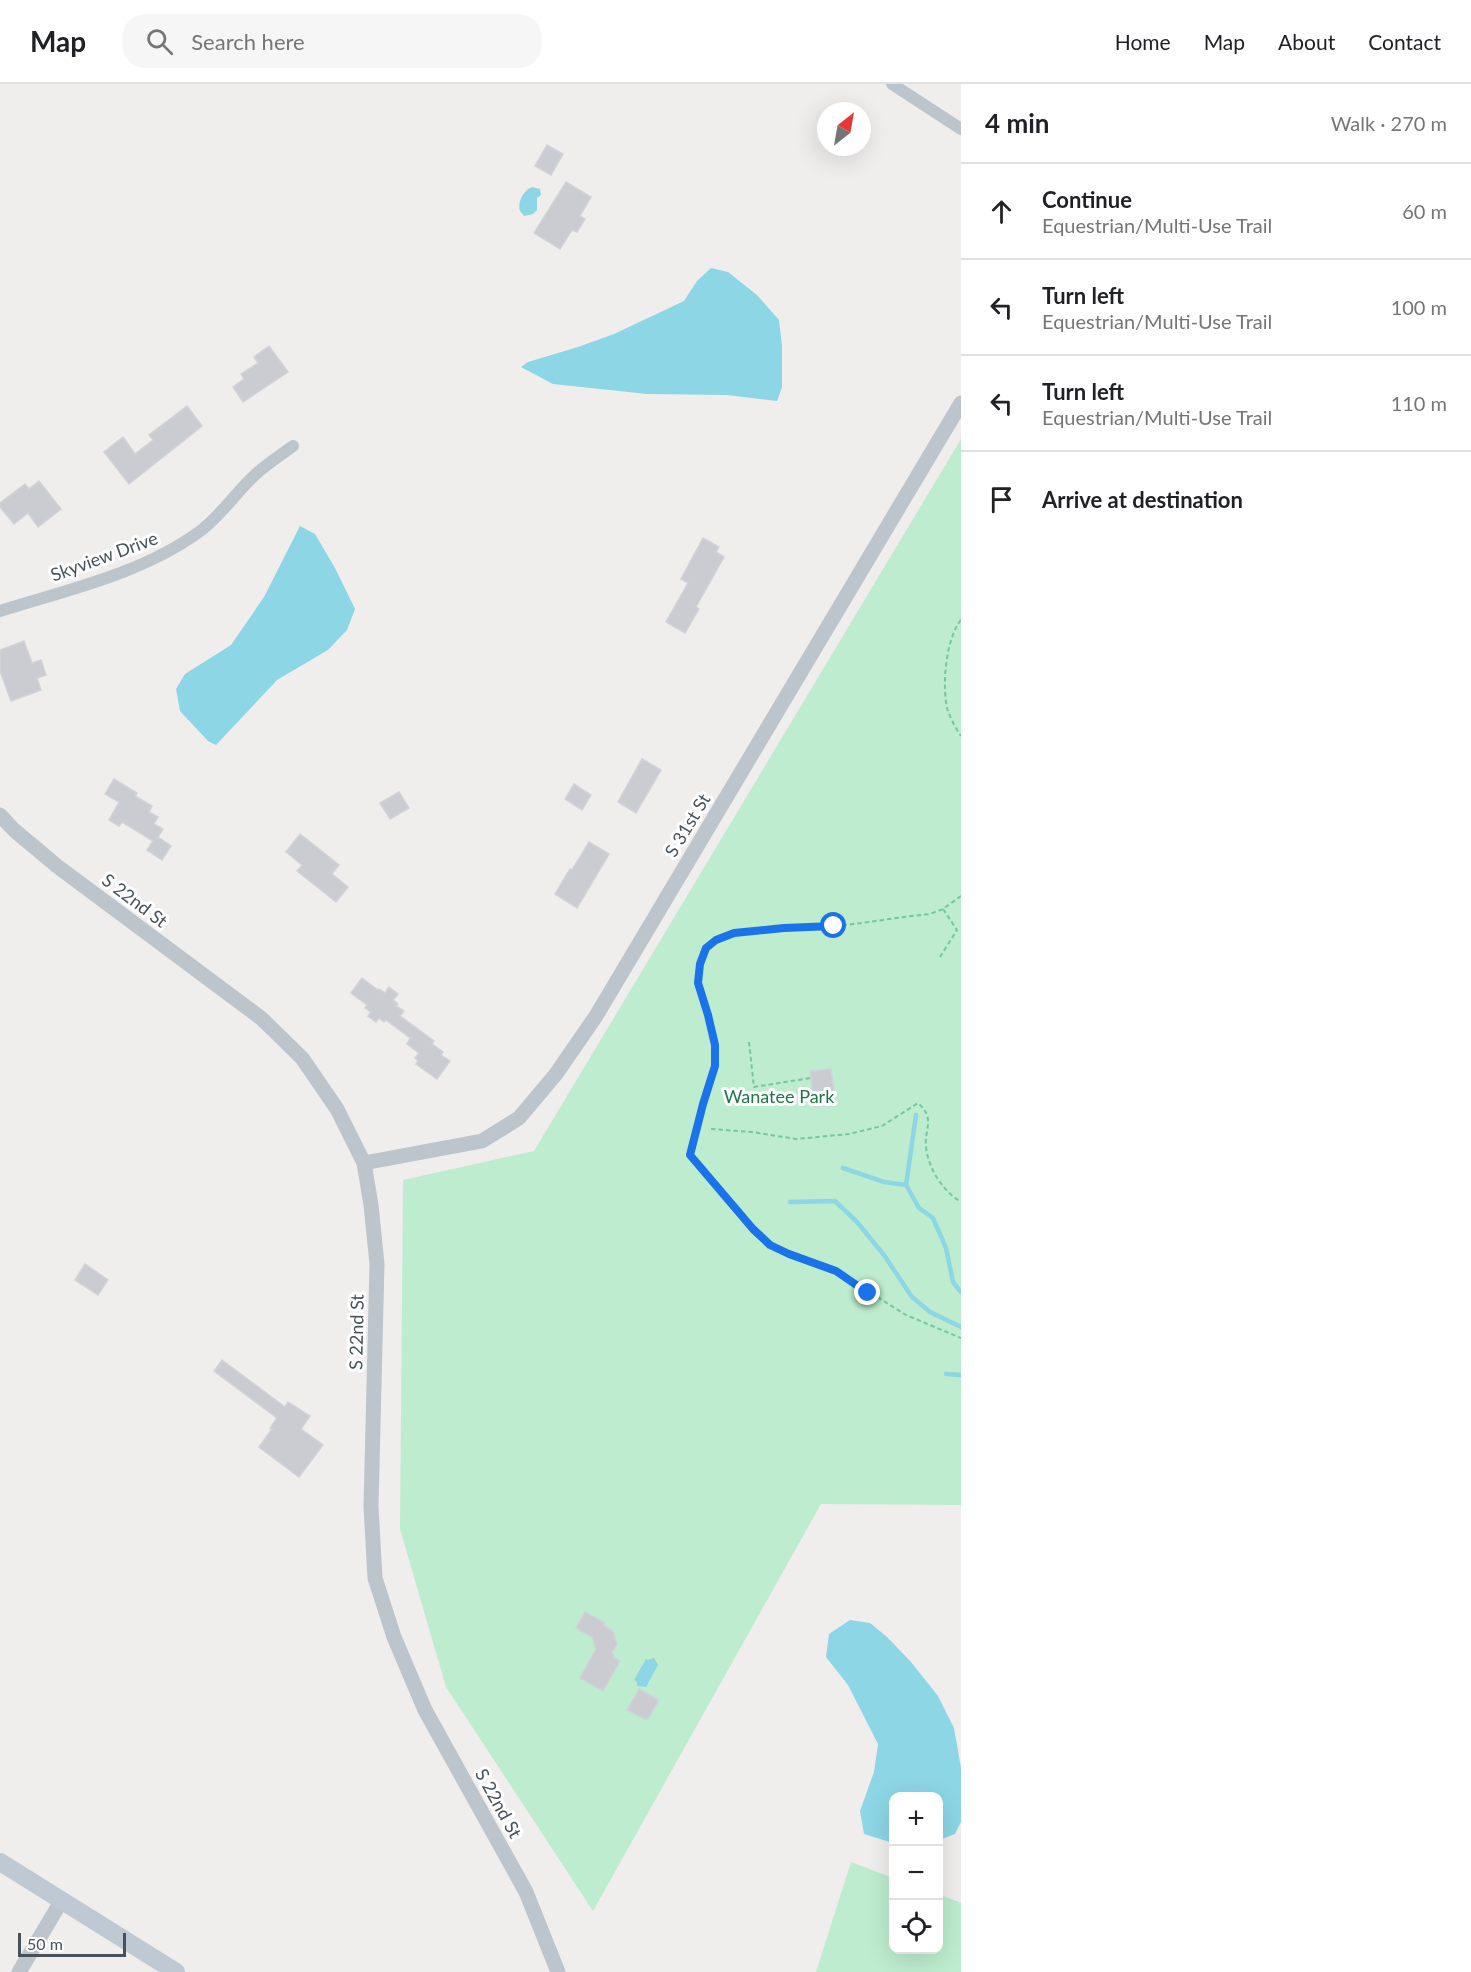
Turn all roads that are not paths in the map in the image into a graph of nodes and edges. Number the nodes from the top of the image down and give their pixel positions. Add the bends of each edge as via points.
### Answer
1 (892, 84) edge
2 (961, 129) edge
3 (961, 403) edge
4 (292, 446) dead end
5 (0, 611) edge
6 (0, 815) edge
7 (364, 1163) junction
8 (0, 1862) edge
9 (62, 1900) junction
10 (19, 1972) edge
11 (176, 1972) edge
12 (558, 1972) edge

1 - 2 street
3 - 7 street, S 31st St via 596,1016 556,1074 519,1118 482,1141
4 - 5 street, Skyview Drive via 256,474 200,531 166,554
6 - 7 street, S 22nd St via 55,865 267,1023 302,1058 338,1109
7 - 12 street, S 22nd St via 376,1264 371,1508 375,1578 394,1637 426,1710 526,1892
8 - 9 main road
9 - 10 street
9 - 11 main road

